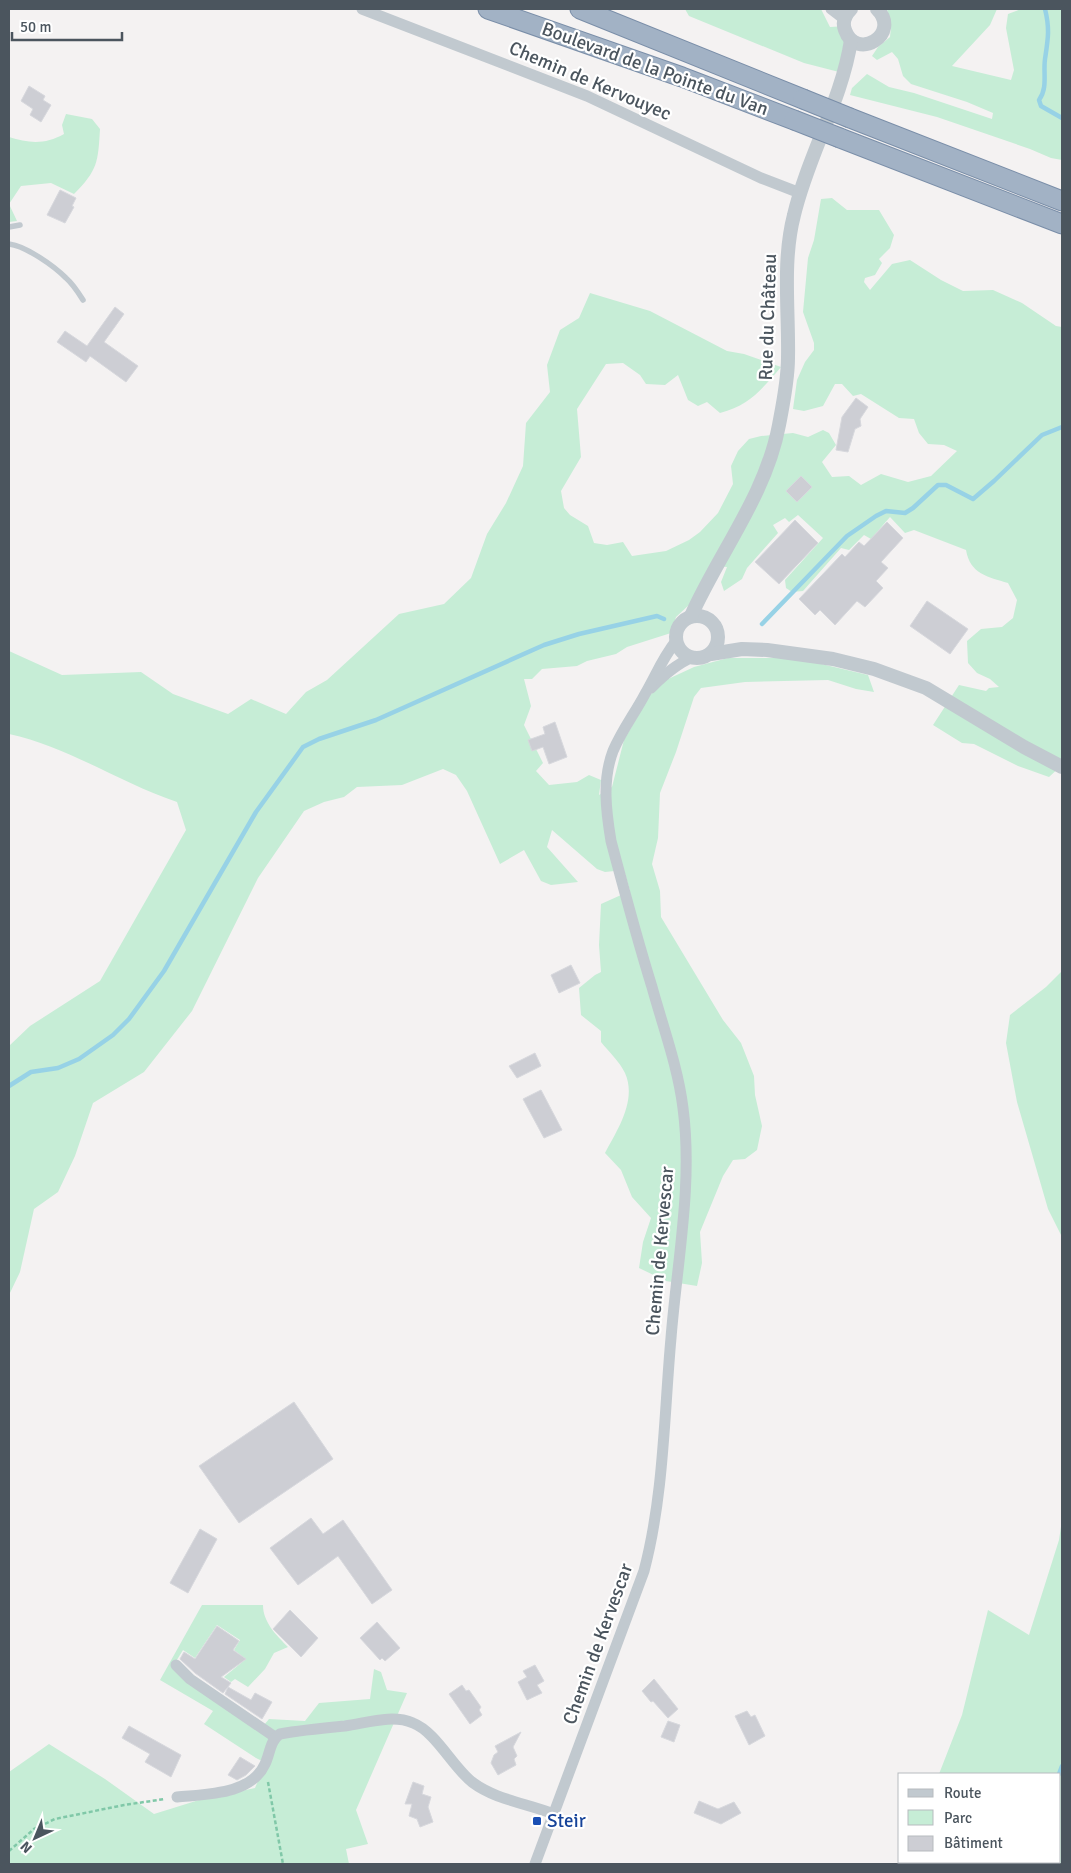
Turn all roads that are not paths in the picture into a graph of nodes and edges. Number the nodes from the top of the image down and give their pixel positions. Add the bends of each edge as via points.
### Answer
1 (362, 9) edge
2 (488, 9) edge
3 (580, 9) edge
4 (831, 9) edge
5 (881, 11) edge
6 (848, 14) edge
7 (851, 40) junction
8 (867, 44) junction
9 (847, 68) junction
10 (800, 193) junction
11 (1062, 201) edge
12 (1062, 224) edge
13 (20, 225) dead end
14 (9, 227) edge
15 (9, 244) edge
16 (83, 300) dead end
17 (705, 589) junction
18 (691, 616) junction
19 (709, 619) junction
20 (718, 634) junction
21 (676, 641) junction
22 (742, 649) junction
23 (711, 654) junction
24 (693, 657) junction
25 (646, 693) junction
26 (1062, 767) edge
27 (176, 1665) dead end
28 (275, 1738) junction
29 (177, 1797) road end
30 (554, 1814) junction
31 (535, 1864) edge

1 - 10 street, Chemin de Kervouyec via 587,96
2 - 12 highway, Boulevard de la Pointe du Van, bridge via 682,77
3 - 11 highway, Boulevard de la Pointe du Van, bridge
4 - 6 street
5 - 8 street, Rue du Château via 884,29 877,40
6 - 7 street via 844,28
7 - 8 street
7 - 9 street, Rue du Château
8 - 9 street, Rue du Château
9 - 10 street, Rue du Château
10 - 17 street, Rue du Château via 790,232 788,361 771,459
13 - 14 lane
15 - 16 lane via 20,247 54,268
17 - 18 street, Rue du Château
17 - 19 street
18 - 19 street
18 - 21 street via 679,625
19 - 20 street
20 - 22 street
20 - 23 street
21 - 24 street via 683,652
21 - 25 street, Chemin de Kervescar via 658,667
22 - 23 street
22 - 26 street via 833,659 890,674 926,688 1024,748
23 - 24 street
24 - 25 street, Chemin de Kervescar via 678,665
25 - 30 street, Chemin de Kervescar via 613,751 606,783 606,813 680,1088 685,1137 685,1187 659,1489 651,1546
27 - 28 street via 190,1679
28 - 29 street via 265,1765 255,1779 218,1792
28 - 30 street via 280,1734 377,1720 413,1722 479,1787
30 - 31 street, Chemin de Kervescar

